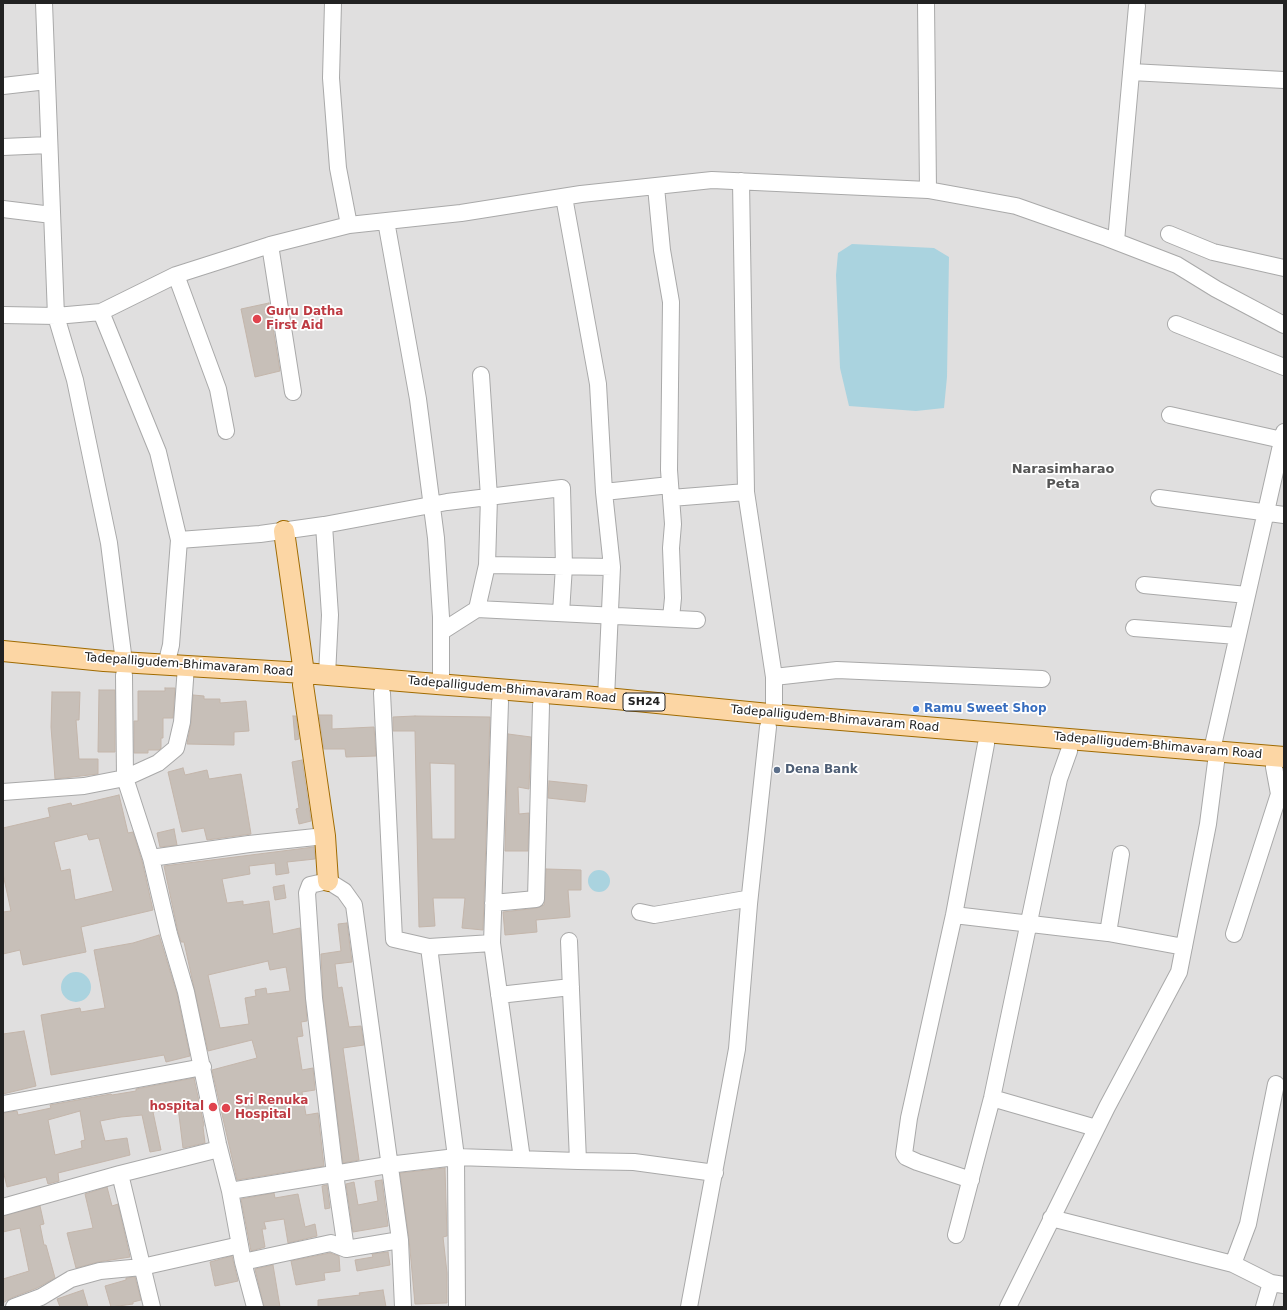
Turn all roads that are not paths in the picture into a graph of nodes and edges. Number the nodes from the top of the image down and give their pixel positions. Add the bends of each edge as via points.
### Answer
1 (44, 3) edge
2 (333, 3) edge
3 (926, 3) edge
4 (1137, 6) dead end
5 (1131, 72) junction
6 (1284, 80) edge
7 (47, 81) junction
8 (3, 86) edge
9 (49, 145) junction
10 (3, 147) edge
11 (741, 181) junction
12 (656, 187) junction
13 (928, 190) junction
14 (564, 197) junction
15 (3, 209) edge
16 (52, 215) junction
17 (386, 221) junction
18 (349, 225) junction
19 (1169, 234) dead end
20 (1116, 241) junction
21 (270, 245) junction
22 (1284, 268) edge
23 (176, 275) junction
24 (101, 312) junction
25 (3, 315) edge
26 (56, 316) junction
27 (1176, 324) dead end
28 (1284, 325) edge
29 (1284, 367) edge
30 (481, 375) dead end
31 (293, 392) dead end
32 (1170, 415) dead end
33 (226, 431) dead end
34 (1283, 436) edge
35 (670, 491) junction
36 (604, 492) junction
37 (746, 492) junction
38 (489, 497) junction
39 (1159, 498) dead end
40 (432, 505) junction
41 (1266, 512) junction
42 (1284, 515) edge
43 (324, 526) junction
44 (284, 531) junction
45 (179, 540) junction
46 (487, 565) junction
47 (564, 566) junction
48 (612, 567) junction
49 (1144, 586) dead end
50 (1247, 594) junction
51 (477, 609) junction
52 (561, 613) junction
53 (610, 616) junction
54 (671, 618) junction
55 (697, 620) dead end
56 (1134, 628) dead end
57 (441, 632) junction
58 (1237, 636) junction
59 (3, 651) edge
60 (3, 664) edge
61 (166, 665) junction
62 (124, 669) junction
63 (185, 672) junction
64 (327, 674) junction
65 (774, 677) junction
66 (304, 679) junction
67 (1042, 679) dead end
68 (349, 683) junction
69 (441, 684) junction
70 (382, 693) junction
71 (606, 698) junction
72 (500, 702) junction
73 (541, 705) junction
74 (771, 721) junction
75 (986, 744) junction
76 (1069, 751) junction
77 (1214, 756) junction
78 (1281, 764) edge
79 (125, 778) junction
80 (3, 792) edge
81 (325, 836) junction
82 (1121, 854) dead end
83 (151, 858) junction
84 (328, 881) junction
85 (494, 903) junction
86 (749, 904) junction
87 (640, 912) dead end
88 (954, 915) junction
89 (1030, 924) junction
90 (1108, 933) junction
91 (1234, 934) dead end
92 (569, 941) dead end
93 (492, 943) junction
94 (1184, 946) junction
95 (429, 947) junction
96 (571, 987) junction
97 (499, 995) junction
98 (202, 1067) junction
99 (1276, 1084) dead end
100 (992, 1098) junction
101 (3, 1104) edge
102 (1096, 1128) junction
103 (219, 1149) junction
104 (456, 1157) junction
105 (522, 1159) junction
106 (578, 1161) junction
107 (388, 1165) junction
108 (715, 1173) junction
109 (120, 1174) junction
110 (335, 1174) junction
111 (971, 1180) junction
112 (230, 1191) junction
113 (3, 1205) edge
114 (1051, 1218) junction
115 (956, 1235) dead end
116 (400, 1240) junction
117 (240, 1245) junction
118 (346, 1249) junction
119 (243, 1262) junction
120 (1233, 1264) junction
121 (142, 1267) junction
122 (1277, 1284) edge
123 (14, 1307) edge
124 (152, 1307) edge
125 (255, 1307) edge
126 (403, 1307) edge
127 (457, 1307) edge
128 (689, 1307) edge
129 (1008, 1307) edge
130 (1264, 1307) edge

1 - 7 street
2 - 18 street via 331,78 338,168
3 - 13 street
4 - 5 street
5 - 6 street
5 - 20 street
7 - 8 street
7 - 9 street
9 - 10 street
9 - 16 street
11 - 12 street via 712,180
11 - 13 street
11 - 37 street
12 - 14 street
12 - 35 street via 662,250 671,302
13 - 20 street via 1016,206
14 - 17 street via 462,213
14 - 36 street via 598,384
15 - 16 street
16 - 26 street
17 - 18 street
17 - 40 street via 418,399
18 - 21 street
19 - 22 street via 1213,252
20 - 28 street via 1177,265
21 - 23 street
21 - 31 street
23 - 24 street
23 - 33 street via 218,389
24 - 26 street
24 - 45 street via 158,452
25 - 26 street
26 - 62 street via 75,380 110,543
27 - 29 street
30 - 38 street
32 - 34 street
34 - 41 street
35 - 36 street
35 - 37 street
35 - 54 street via 673,524 670,548 673,598
36 - 48 street
37 - 65 street
38 - 40 street
38 - 46 street
38 - 47 street via 562,488
39 - 41 street
40 - 43 street
40 - 57 street
41 - 42 street
41 - 50 street
43 - 44 street
43 - 64 street via 330,615
44 - 45 street
44 - 66 main road
45 - 61 street via 171,646
46 - 47 street
46 - 51 street
47 - 48 street
47 - 52 street
48 - 53 street
49 - 50 street
50 - 58 street
51 - 52 street
51 - 57 street
52 - 53 street
53 - 54 street
53 - 71 street
54 - 55 street
56 - 58 street
57 - 69 street
58 - 77 street
59 - 62 main road, Tadepalligudem-Bhimavaram Road / SH24
60 - 62 main road, SH24
61 - 62 main road, Tadepalligudem-Bhimavaram Road / SH24
61 - 63 main road, Tadepalligudem-Bhimavaram Road / SH24
62 - 63 main road, SH24
62 - 79 street
63 - 66 main road, Tadepalligudem-Bhimavaram Road / SH24
63 - 79 street via 182,722 176,748 158,763
64 - 66 main road, Tadepalligudem-Bhimavaram Road / SH24
64 - 68 main road, Tadepalligudem-Bhimavaram Road / SH24
65 - 67 street via 837,670
65 - 74 street
66 - 68 main road, SH24
66 - 81 main road
68 - 69 main road, Tadepalligudem-Bhimavaram Road / SH24
68 - 70 main road, SH24
69 - 71 main road, Tadepalligudem-Bhimavaram Road / SH24
70 - 72 main road, SH24
70 - 95 street via 394,939
71 - 74 main road, Tadepalligudem-Bhimavaram Road / SH24
72 - 73 main road, SH24
72 - 85 street
73 - 74 main road, SH24
73 - 85 street via 536,899
74 - 75 main road, SH24
74 - 77 main road, Tadepalligudem-Bhimavaram Road / SH24
74 - 86 street
75 - 76 main road, SH24
75 - 88 street
76 - 77 main road, SH24
76 - 89 street via 1060,778
77 - 78 main road, SH24
77 - 94 street via 1208,824
78 - 91 street via 1279,794
79 - 80 street via 84,786
79 - 83 street
81 - 83 street
81 - 84 main road
82 - 90 street
83 - 98 street via 186,992
84 - 107 street via 344,891 354,905
84 - 110 street via 310,885 306,893 314,998
85 - 93 street
86 - 87 street via 746,899 654,915
86 - 108 street via 737,1049
88 - 89 street
88 - 111 street via 909,1118 904,1154 917,1162
89 - 90 street
89 - 100 street
90 - 94 street
92 - 96 street
93 - 95 street
93 - 97 street
94 - 102 street via 1179,972
95 - 104 street
96 - 97 street
96 - 106 street
97 - 105 street
98 - 101 street
98 - 103 street
99 - 120 street via 1248,1224
100 - 102 street
100 - 111 street
102 - 114 street
103 - 109 street
103 - 112 street
104 - 105 street
104 - 107 street
104 - 127 street
105 - 106 street
106 - 108 street via 634,1162
107 - 110 street
107 - 116 street
108 - 128 street
109 - 113 street
109 - 121 street
110 - 112 street
110 - 118 street
111 - 115 street
112 - 117 street
114 - 120 street
114 - 129 street
116 - 118 street
116 - 126 street
117 - 119 street
117 - 121 street
118 - 119 street via 332,1243
119 - 125 street
120 - 122 street
121 - 123 street via 100,1272 71,1279 41,1297
121 - 124 street
122 - 130 street

